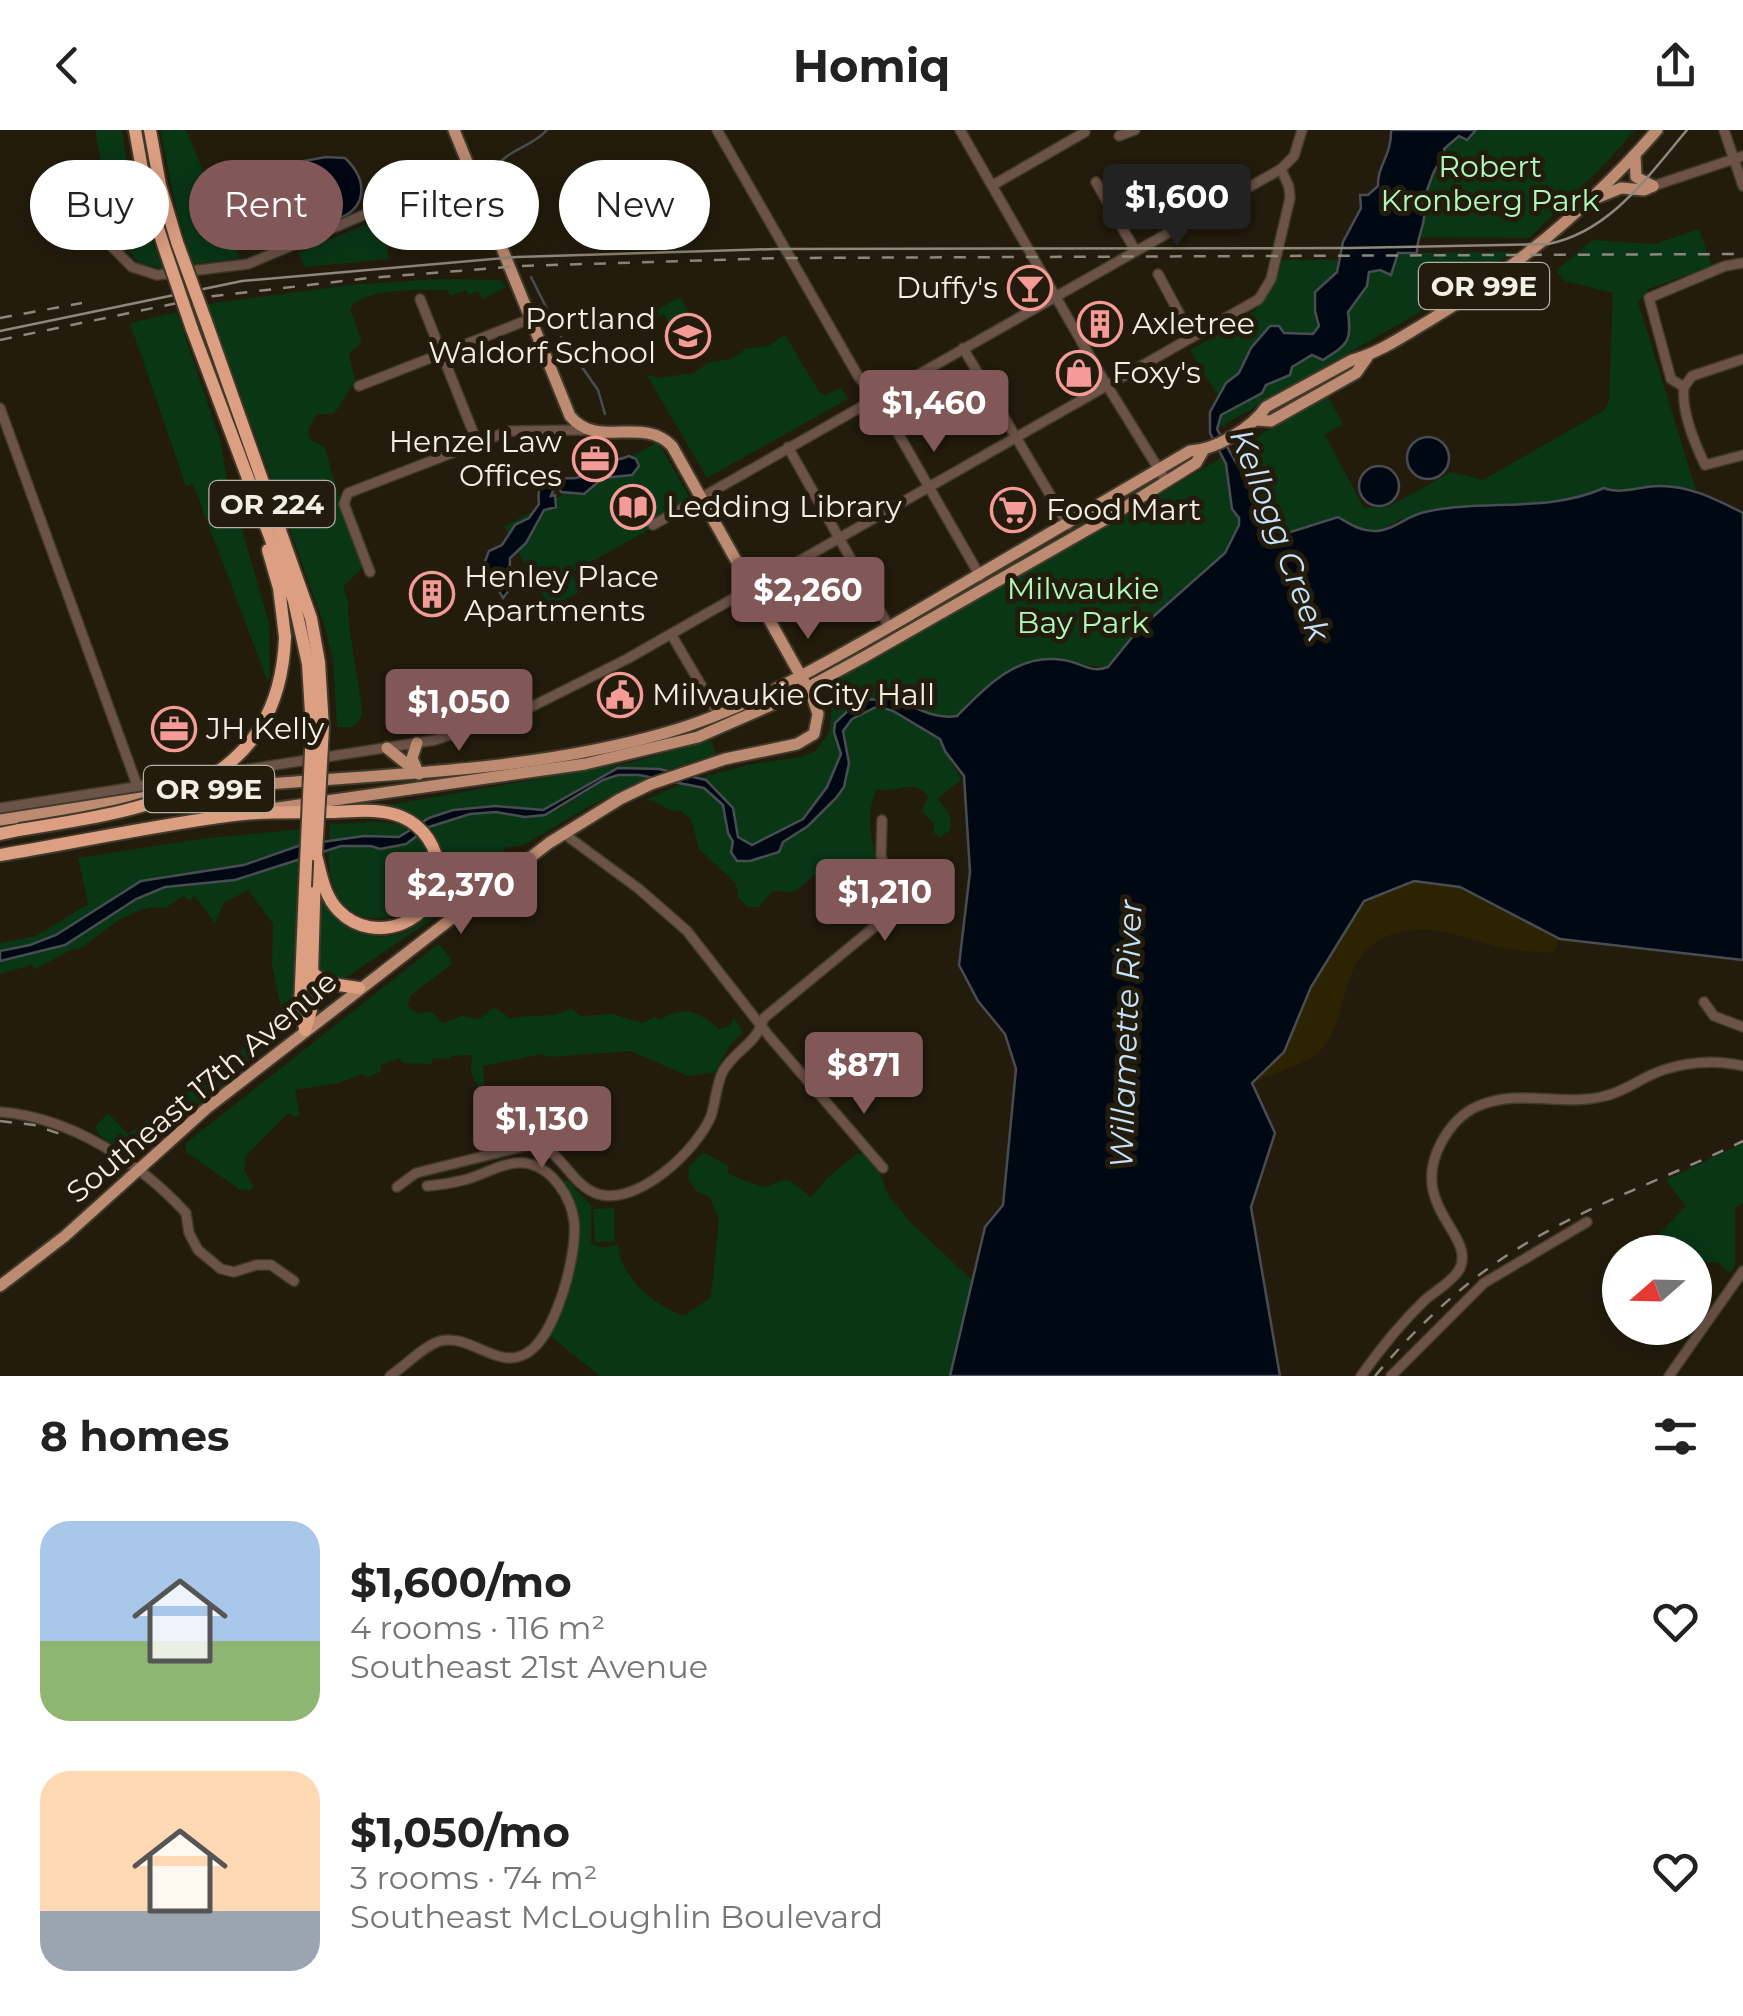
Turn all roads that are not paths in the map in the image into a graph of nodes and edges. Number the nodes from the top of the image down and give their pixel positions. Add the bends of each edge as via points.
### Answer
1 (135, 130) edge
2 (150, 130) edge
3 (454, 130) edge
4 (718, 130) edge
5 (960, 130) edge
6 (1136, 130) edge
7 (1302, 130) edge
8 (1657, 130) edge
9 (1724, 130) edge
10 (1084, 132) edge
11 (1119, 136) dead end
12 (1635, 155) junction
13 (1739, 158) edge
14 (466, 160) edge
15 (1281, 170) junction
16 (1096, 182) dead end
17 (993, 185) junction
18 (1653, 186) junction
19 (1743, 186) edge
20 (1590, 200) junction
21 (363, 216) edge
22 (170, 243) junction
23 (115, 250) edge
24 (502, 250) edge
25 (1135, 250) junction
26 (1743, 262) edge
27 (1158, 274) dead end
28 (1056, 295) junction
29 (420, 298) dead end
30 (530, 318) junction
31 (1192, 337) junction
32 (963, 348) junction
33 (442, 354) junction
34 (1368, 356) junction
35 (1743, 359) edge
36 (1108, 385) junction
37 (359, 386) dead end
38 (1684, 387) junction
39 (1301, 388) junction
40 (874, 398) junction
41 (0, 408) edge
42 (1280, 415) junction
43 (1257, 420) junction
44 (584, 430) junction
45 (1015, 436) junction
46 (477, 442) junction
47 (788, 447) junction
48 (1743, 455) edge
49 (1162, 476) junction
50 (928, 485) junction
51 (252, 495) junction
52 (701, 498) junction
53 (653, 525) dead end
54 (1068, 525) junction
55 (839, 539) junction
56 (370, 572) dead end
57 (980, 575) junction
58 (986, 587) junction
59 (753, 588) junction
60 (889, 626) junction
61 (671, 634) junction
62 (802, 674) junction
63 (808, 687) junction
64 (718, 714) junction
65 (318, 728) junction
66 (416, 743) junction
67 (386, 748) junction
68 (419, 774) junction
69 (137, 785) junction
70 (0, 808) edge
71 (237, 814) junction
72 (0, 820) edge
73 (882, 820) dead end
74 (0, 834) edge
75 (563, 834) junction
76 (0, 855) edge
77 (314, 885) junction
78 (312, 972) junction
79 (359, 988) junction
80 (1704, 1002) dead end
81 (762, 1025) junction
82 (1743, 1027) edge
83 (306, 1030) junction
84 (1743, 1066) edge
85 (0, 1112) edge
86 (883, 1168) dead end
87 (136, 1170) junction
88 (426, 1186) dead end
89 (397, 1187) dead end
90 (1587, 1222) dead end
91 (1743, 1270) edge
92 (294, 1281) dead end
93 (0, 1286) edge
94 (390, 1376) edge
95 (1361, 1376) edge
96 (1391, 1376) edge
97 (1669, 1376) edge

1 - 22 highway, OR 224 via 145,186
2 - 22 highway, OR 224
3 - 14 main road
4 - 40 street
5 - 17 street
6 - 11 street
7 - 15 street via 1294,156
8 - 12 main road, OR 99E
9 - 13 street
10 - 17 street
12 - 18 main road via 1636,177
12 - 20 main road, OR 99E
13 - 18 street
13 - 19 street
15 - 25 street
15 - 31 street via 1290,193 1268,286 1258,299
16 - 25 street
17 - 28 street
18 - 20 main road
20 - 34 main road, OR 99E via 1496,278
21 - 23 street via 260,261 180,274 137,270
22 - 51 highway, OR 224, bridge via 192,329
22 - 65 highway, OR 224, bridge via 208,327 311,618 320,662
24 - 30 main road
25 - 28 street
26 - 38 street via 1649,298 1671,379
27 - 31 street
28 - 32 street
28 - 36 street
29 - 33 street
30 - 33 street
30 - 44 main road via 565,408
31 - 36 street
32 - 40 street
32 - 45 street
33 - 37 street
33 - 46 street
34 - 39 main road, OR 99E
34 - 42 main road, OR 99E via 1356,372
35 - 38 street via 1692,376
36 - 45 street
36 - 49 street
38 - 48 street via 1705,465
39 - 42 main road
39 - 43 main road, OR 99E
40 - 47 street
40 - 50 street
41 - 69 street
42 - 43 main road, OR 99E
43 - 49 main road, OR 99E via 1203,451 1190,451
44 - 46 street via 509,431
44 - 52 main road via 664,438
45 - 50 street
45 - 54 street
46 - 56 street via 345,495
47 - 52 street
47 - 55 street
49 - 54 main road, OR 99E
49 - 58 main road, OR 99E
50 - 55 street
50 - 57 street
51 - 65 highway, OR 224 via 300,622
51 - 74 highway, bridge via 279,588 285,637 282,674 246,746 208,780 144,807
52 - 53 street
52 - 59 main road
54 - 57 main road, OR 99E
55 - 59 street
55 - 60 street
57 - 58 street
57 - 60 main road, OR 99E
58 - 63 main road, OR 99E
59 - 61 street
59 - 62 main road
60 - 62 main road, OR 99E
61 - 64 street
61 - 66 street via 531,707
62 - 63 main road
62 - 64 main road, OR 99E
63 - 71 main road, OR 99E via 698,737 628,756
63 - 75 main road, Southeast 17th Avenue via 818,714 809,739 650,784
64 - 68 main road, OR 99E via 580,753
65 - 77 highway, OR 224, bridge
65 - 77 highway, OR 224, bridge
66 - 67 street
66 - 68 main road via 412,758
67 - 68 main road
67 - 69 street
68 - 72 main road, OR 99E via 210,789
69 - 70 street
71 - 76 highway, OR 99E
71 - 77 highway via 396,815 419,828 434,850 432,896 418,916 396,926 372,928 350,920
73 - 81 street via 881,855 893,896 889,915
75 - 79 main road, Southeast 17th Avenue
75 - 81 street via 672,916
77 - 78 highway, OR 224
77 - 83 highway, OR 224 via 300,1008
78 - 79 highway via 325,983
78 - 83 highway, OR 224
79 - 83 main road, Southeast 17th Avenue
80 - 82 street via 1714,1016
81 - 86 street
81 - 89 street via 724,1069 710,1116 691,1148 625,1194 586,1189 550,1150 533,1144 416,1173
83 - 87 main road, Southeast 17th Avenue
84 - 95 street via 1686,1064 1590,1100 1516,1096 1475,1107 1461,1118 1438,1149 1432,1181 1440,1214 1460,1241 1458,1272 1385,1342
85 - 87 street via 76,1131
87 - 92 street via 186,1213 198,1250 221,1268 271,1265
87 - 93 main road, Southeast 17th Avenue
88 - 94 street via 516,1162 545,1170 572,1212 567,1276 546,1334 527,1353 510,1359 446,1340
90 - 96 street via 1484,1283
91 - 97 street

